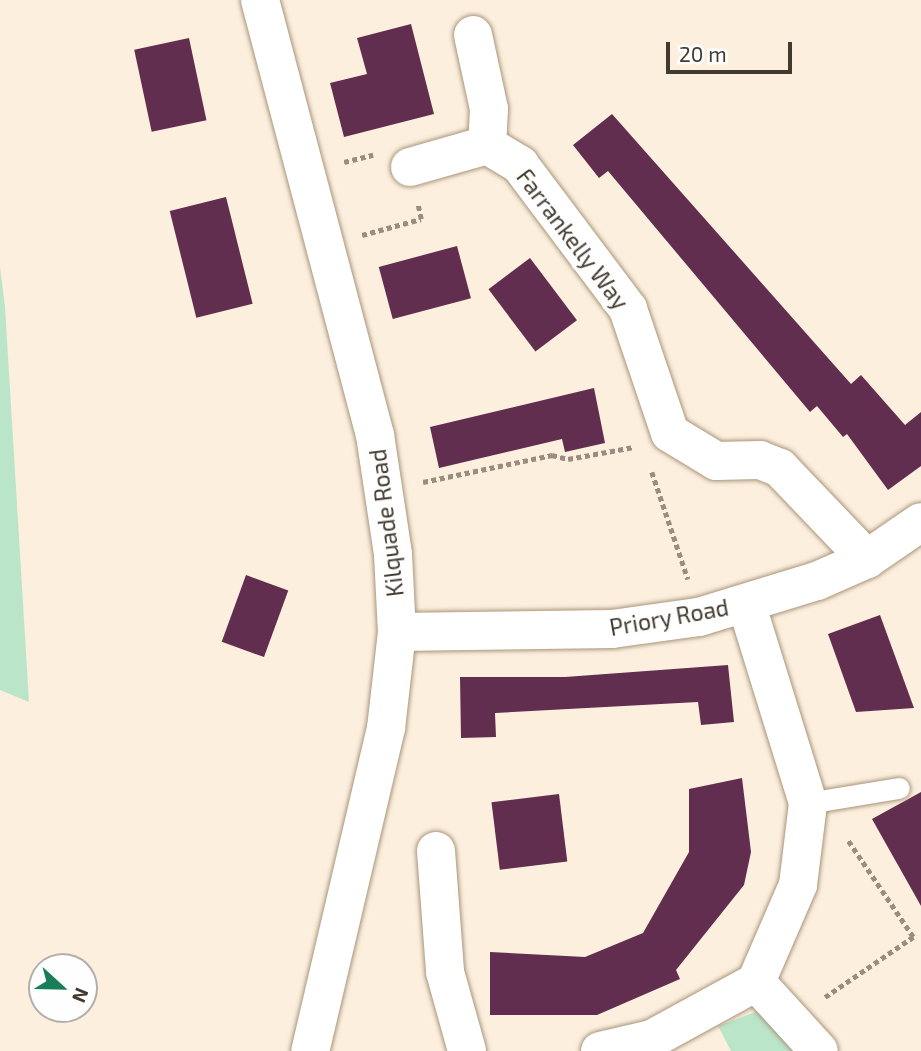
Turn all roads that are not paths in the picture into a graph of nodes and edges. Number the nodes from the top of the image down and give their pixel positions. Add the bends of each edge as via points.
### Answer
1 (260, 0) edge
2 (473, 35) dead end
3 (487, 145) junction
4 (410, 167) dead end
5 (921, 522) edge
6 (867, 559) junction
7 (746, 603) junction
8 (397, 632) junction
9 (899, 788) dead end
10 (808, 803) junction
11 (436, 850) dead end
12 (756, 982) junction
13 (310, 1051) edge
14 (467, 1051) edge
15 (600, 1051) edge
16 (819, 1051) edge

1 - 8 street, Kilquade Road via 384,490
2 - 3 street via 489,109
3 - 4 street
3 - 6 street, Farrankelly Way via 520,165 628,309 670,433 716,461 760,460 780,468
5 - 6 street, Priory Road
6 - 7 street, Priory Road
7 - 8 street, Priory Road via 699,617 612,629
7 - 10 street via 793,740
8 - 13 street, Kilquade Road via 386,728
9 - 10 lane
10 - 12 street via 798,885
11 - 14 street via 445,972
12 - 15 street via 652,1039
12 - 16 street

